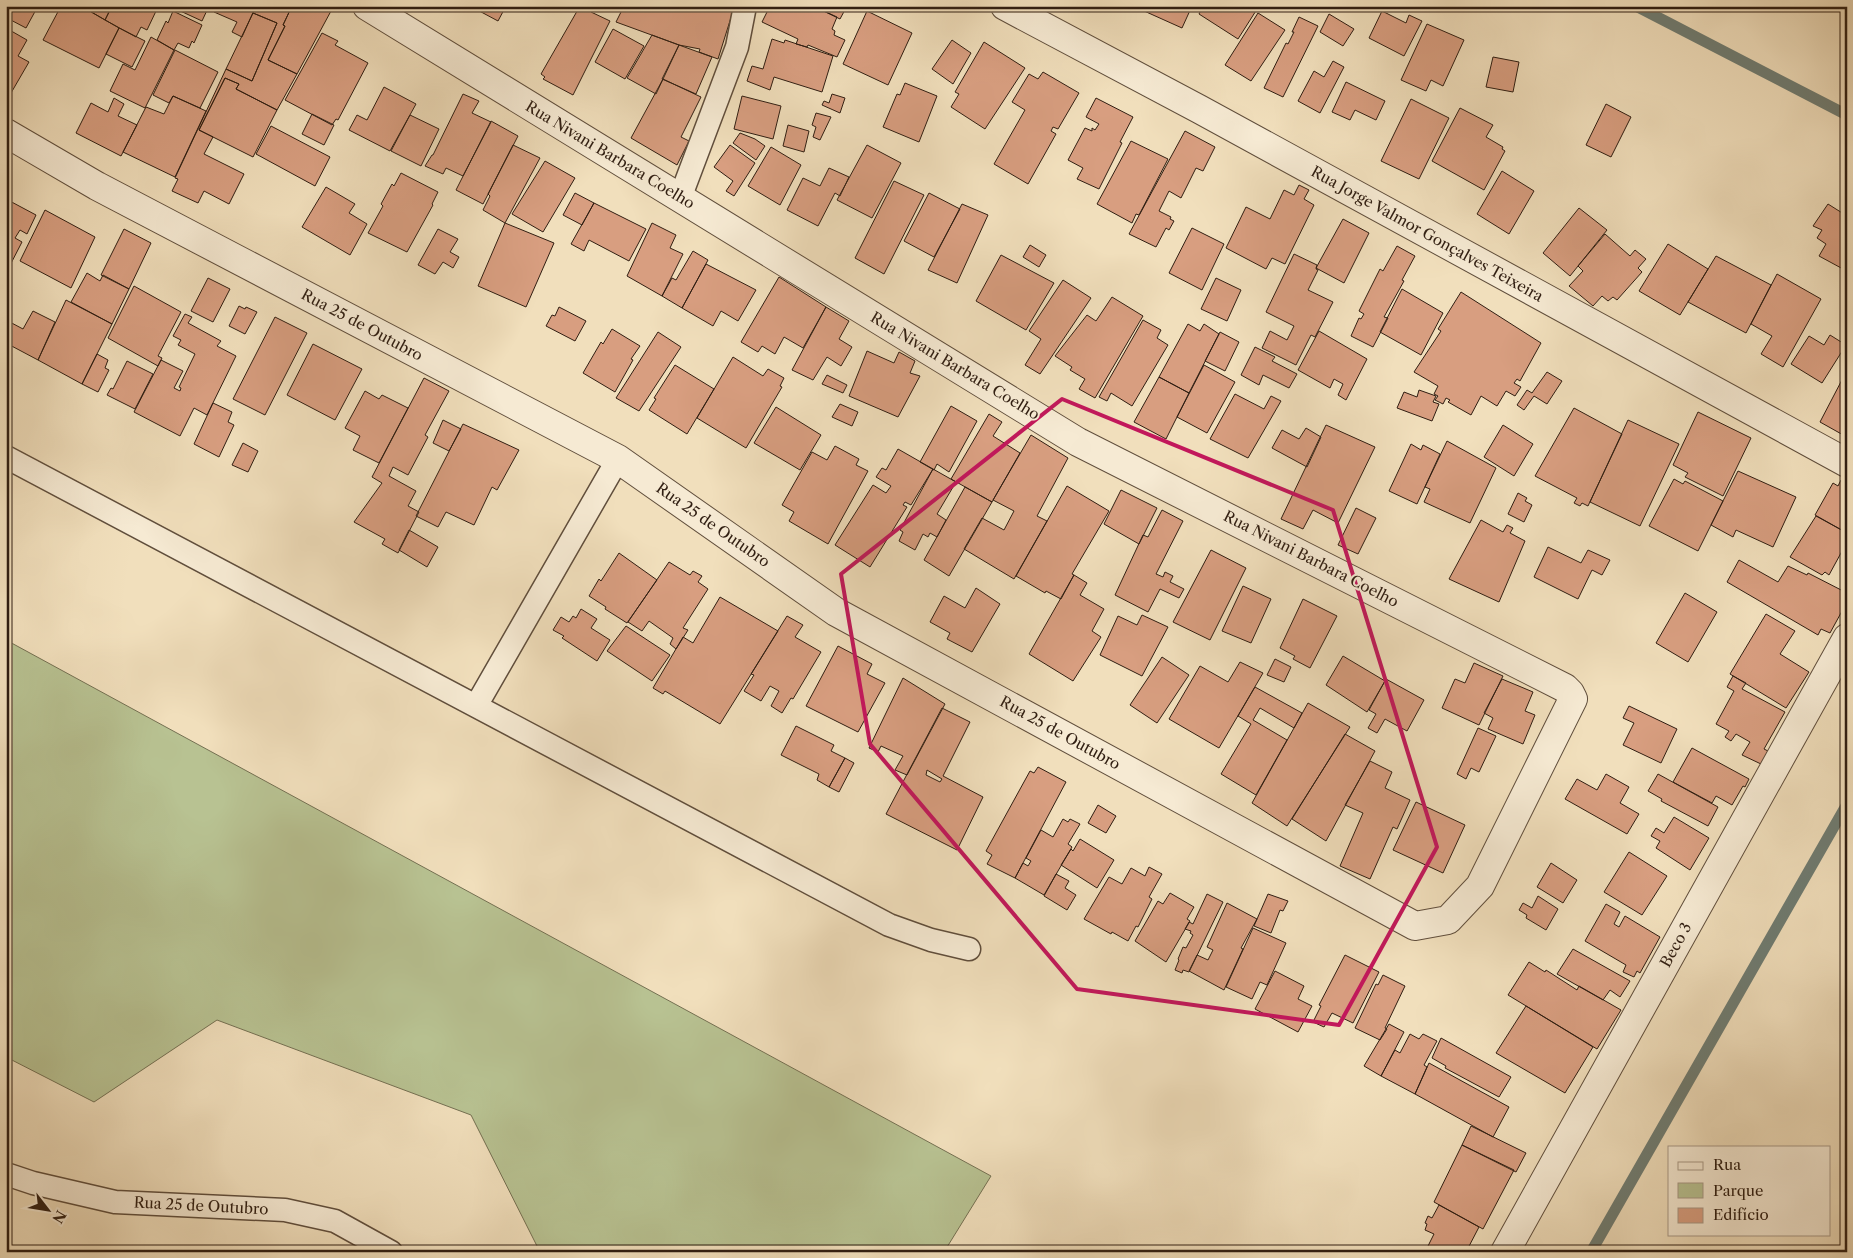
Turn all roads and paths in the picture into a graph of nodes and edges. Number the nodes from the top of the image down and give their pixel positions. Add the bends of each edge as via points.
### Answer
1 (367, 6) edge
2 (744, 6) edge
3 (1005, 6) edge
4 (6, 133) edge
5 (680, 198) junction
6 (6, 457) edge
7 (618, 459) junction
8 (1847, 463) edge
9 (1847, 638) edge
10 (476, 706) junction
11 (1415, 926) joint
12 (968, 949) dead end
13 (6, 1174) edge
14 (391, 1252) edge
15 (1505, 1252) edge

1 - 5 street, Rua Nivani Barbara Coelho
2 - 5 lane via 737,48
3 - 8 street, Rua Jorge Valmor Gonçalves Teixeira
4 - 7 street, Rua 25 de Outubro via 97,186
5 - 11 street, Rua Nivani Barbara Coelho via 1078,442 1565,688 1573,700 1480,886 1448,920
6 - 10 lane
7 - 10 lane
7 - 11 street, Rua 25 de Outubro via 836,612
9 - 15 street, Beco 3
10 - 12 lane via 889,925
13 - 14 lane, Rua 25 de Outubro via 115,1202 285,1210 334,1222

